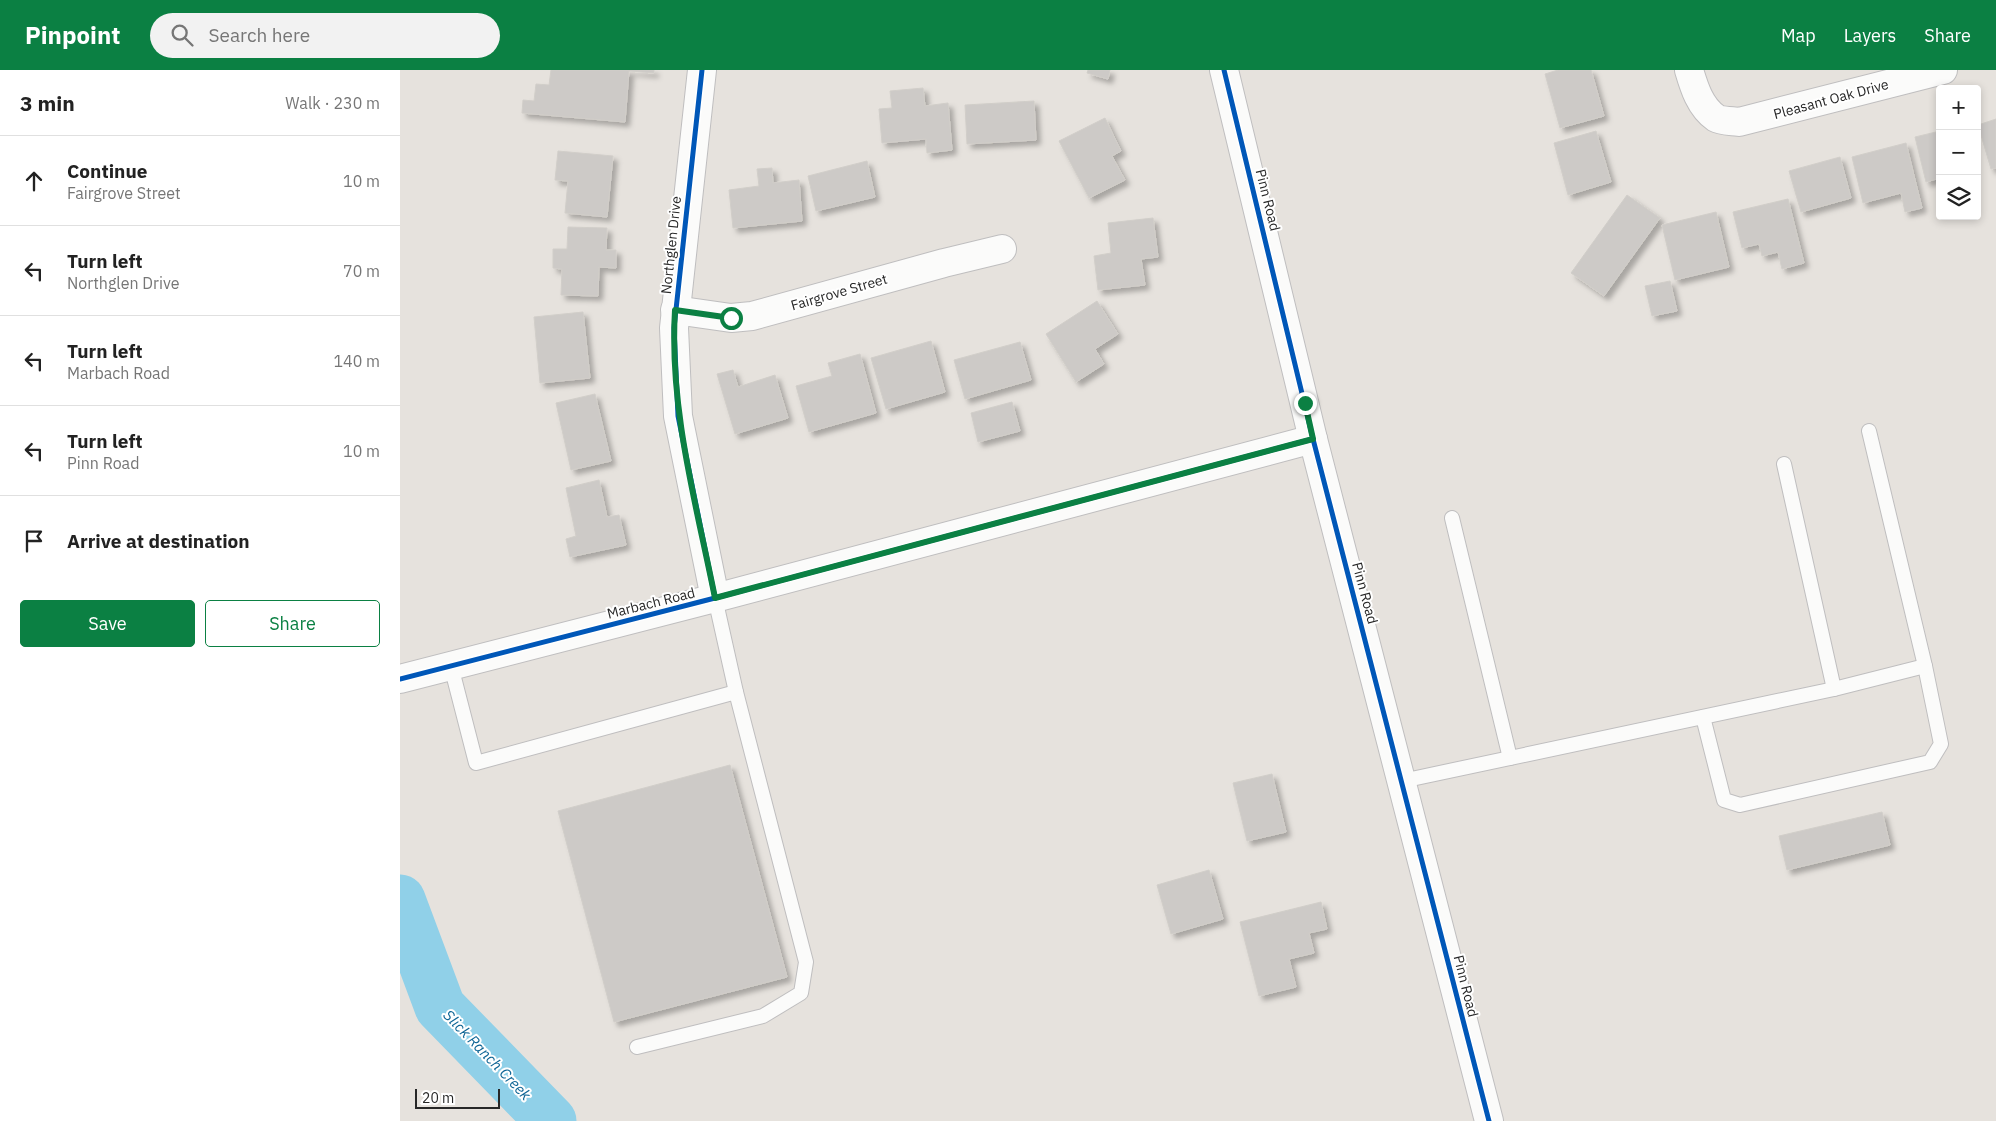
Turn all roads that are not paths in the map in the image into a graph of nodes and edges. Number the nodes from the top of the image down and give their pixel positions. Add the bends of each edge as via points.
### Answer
1 (702, 70) edge
2 (1224, 70) edge
3 (1689, 70) edge
4 (1943, 70) edge
5 (1002, 249) dead end
6 (675, 310) junction
7 (1869, 431) dead end
8 (1313, 439) junction
9 (1784, 464) dead end
10 (1452, 518) dead end
11 (715, 598) junction
12 (451, 666) junction
13 (1925, 666) junction
14 (400, 679) edge
15 (1834, 689) junction
16 (736, 692) junction
17 (1703, 717) junction
18 (1510, 758) junction
19 (1402, 781) junction
20 (637, 1047) dead end
21 (1489, 1121) edge

1 - 6 street, Northglen Drive
2 - 8 street, Pinn Road
3 - 4 street, Pleasant Oak Drive via 1704,106 1717,119 1739,122
5 - 6 street, Fairgrove Street via 752,316 731,318
6 - 11 street, Northglen Drive via 678,416
7 - 13 lane
8 - 11 street, Marbach Road
8 - 19 street, Pinn Road
9 - 15 lane
10 - 18 lane
11 - 12 street, Marbach Road
11 - 16 lane
12 - 14 street, Marbach Road
12 - 16 lane via 476,762
13 - 15 lane
13 - 17 lane via 1941,744 1930,762 1740,806 1724,800
15 - 17 lane
16 - 20 lane via 806,962 801,993 763,1016
17 - 18 lane
18 - 19 lane
19 - 21 street, Pinn Road

